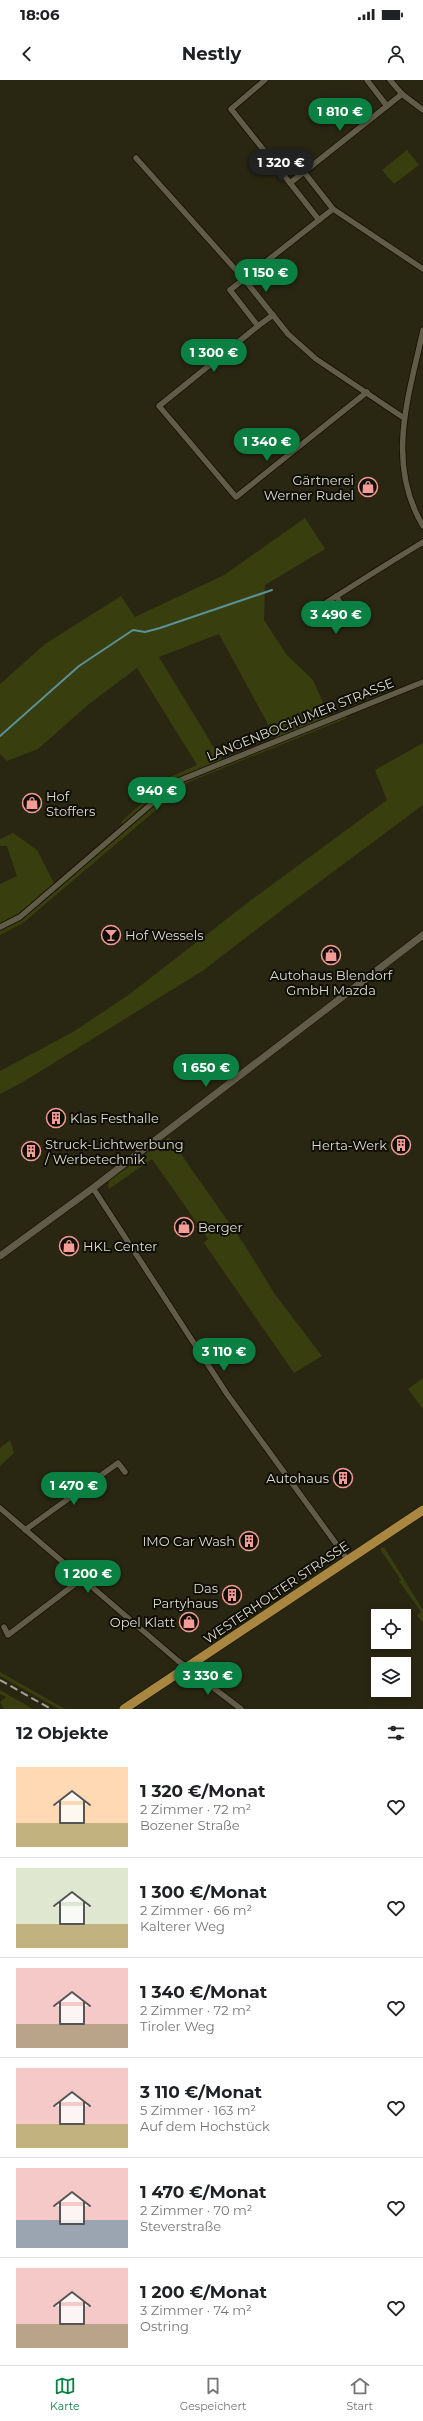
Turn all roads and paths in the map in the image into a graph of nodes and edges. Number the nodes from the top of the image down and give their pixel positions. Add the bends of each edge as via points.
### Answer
1 (265, 80) edge
2 (367, 80) edge
3 (390, 80) edge
4 (402, 94) junction
5 (387, 106) junction
6 (423, 110) edge
7 (136, 158) dead end
8 (304, 172) junction
9 (290, 183) junction
10 (333, 209) junction
11 (319, 220) junction
12 (423, 269) edge
13 (244, 280) junction
14 (273, 315) junction
15 (258, 326) junction
16 (423, 330) edge
17 (367, 392) junction
18 (404, 418) junction
19 (423, 526) edge
20 (423, 542) edge
21 (336, 596) junction
22 (423, 682) edge
23 (0, 927) edge
24 (423, 935) edge
25 (93, 1188) junction
26 (0, 1256) edge
27 (125, 1472) dead end
28 (0, 1508) edge
29 (423, 1510) edge
30 (25, 1530) junction
31 (348, 1560) junction
32 (83, 1578) junction
33 (4, 1627) dead end
34 (186, 1667) junction
35 (124, 1709) edge
36 (241, 1709) edge

1 - 9 street via 231,109
2 - 5 street
3 - 4 street
4 - 5 street
4 - 6 street
5 - 8 street
7 - 13 street
8 - 9 street
8 - 10 street
9 - 11 street
10 - 11 street
10 - 12 street
11 - 13 street
13 - 14 street
13 - 15 street via 230,290
14 - 15 street
14 - 17 street via 288,334 316,359
15 - 17 street via 159,406 236,497
16 - 18 street
17 - 18 street
18 - 19 street via 404,480 412,508
20 - 21 street
21 - 21 street via 324,604 338,626 350,619
22 - 23 street, LANGENBOCHUMER STRASSE via 178,781 20,917
24 - 25 street
25 - 26 street
25 - 31 street via 227,1394
27 - 30 street via 118,1463
28 - 30 street
29 - 31 main road, WESTERHOLTER STRASSE
30 - 32 street
31 - 34 main road, WESTERHOLTER STRASSE
32 - 33 street via 8,1635
32 - 34 street
34 - 35 main road, WESTERHOLTER STRASSE
34 - 36 street

